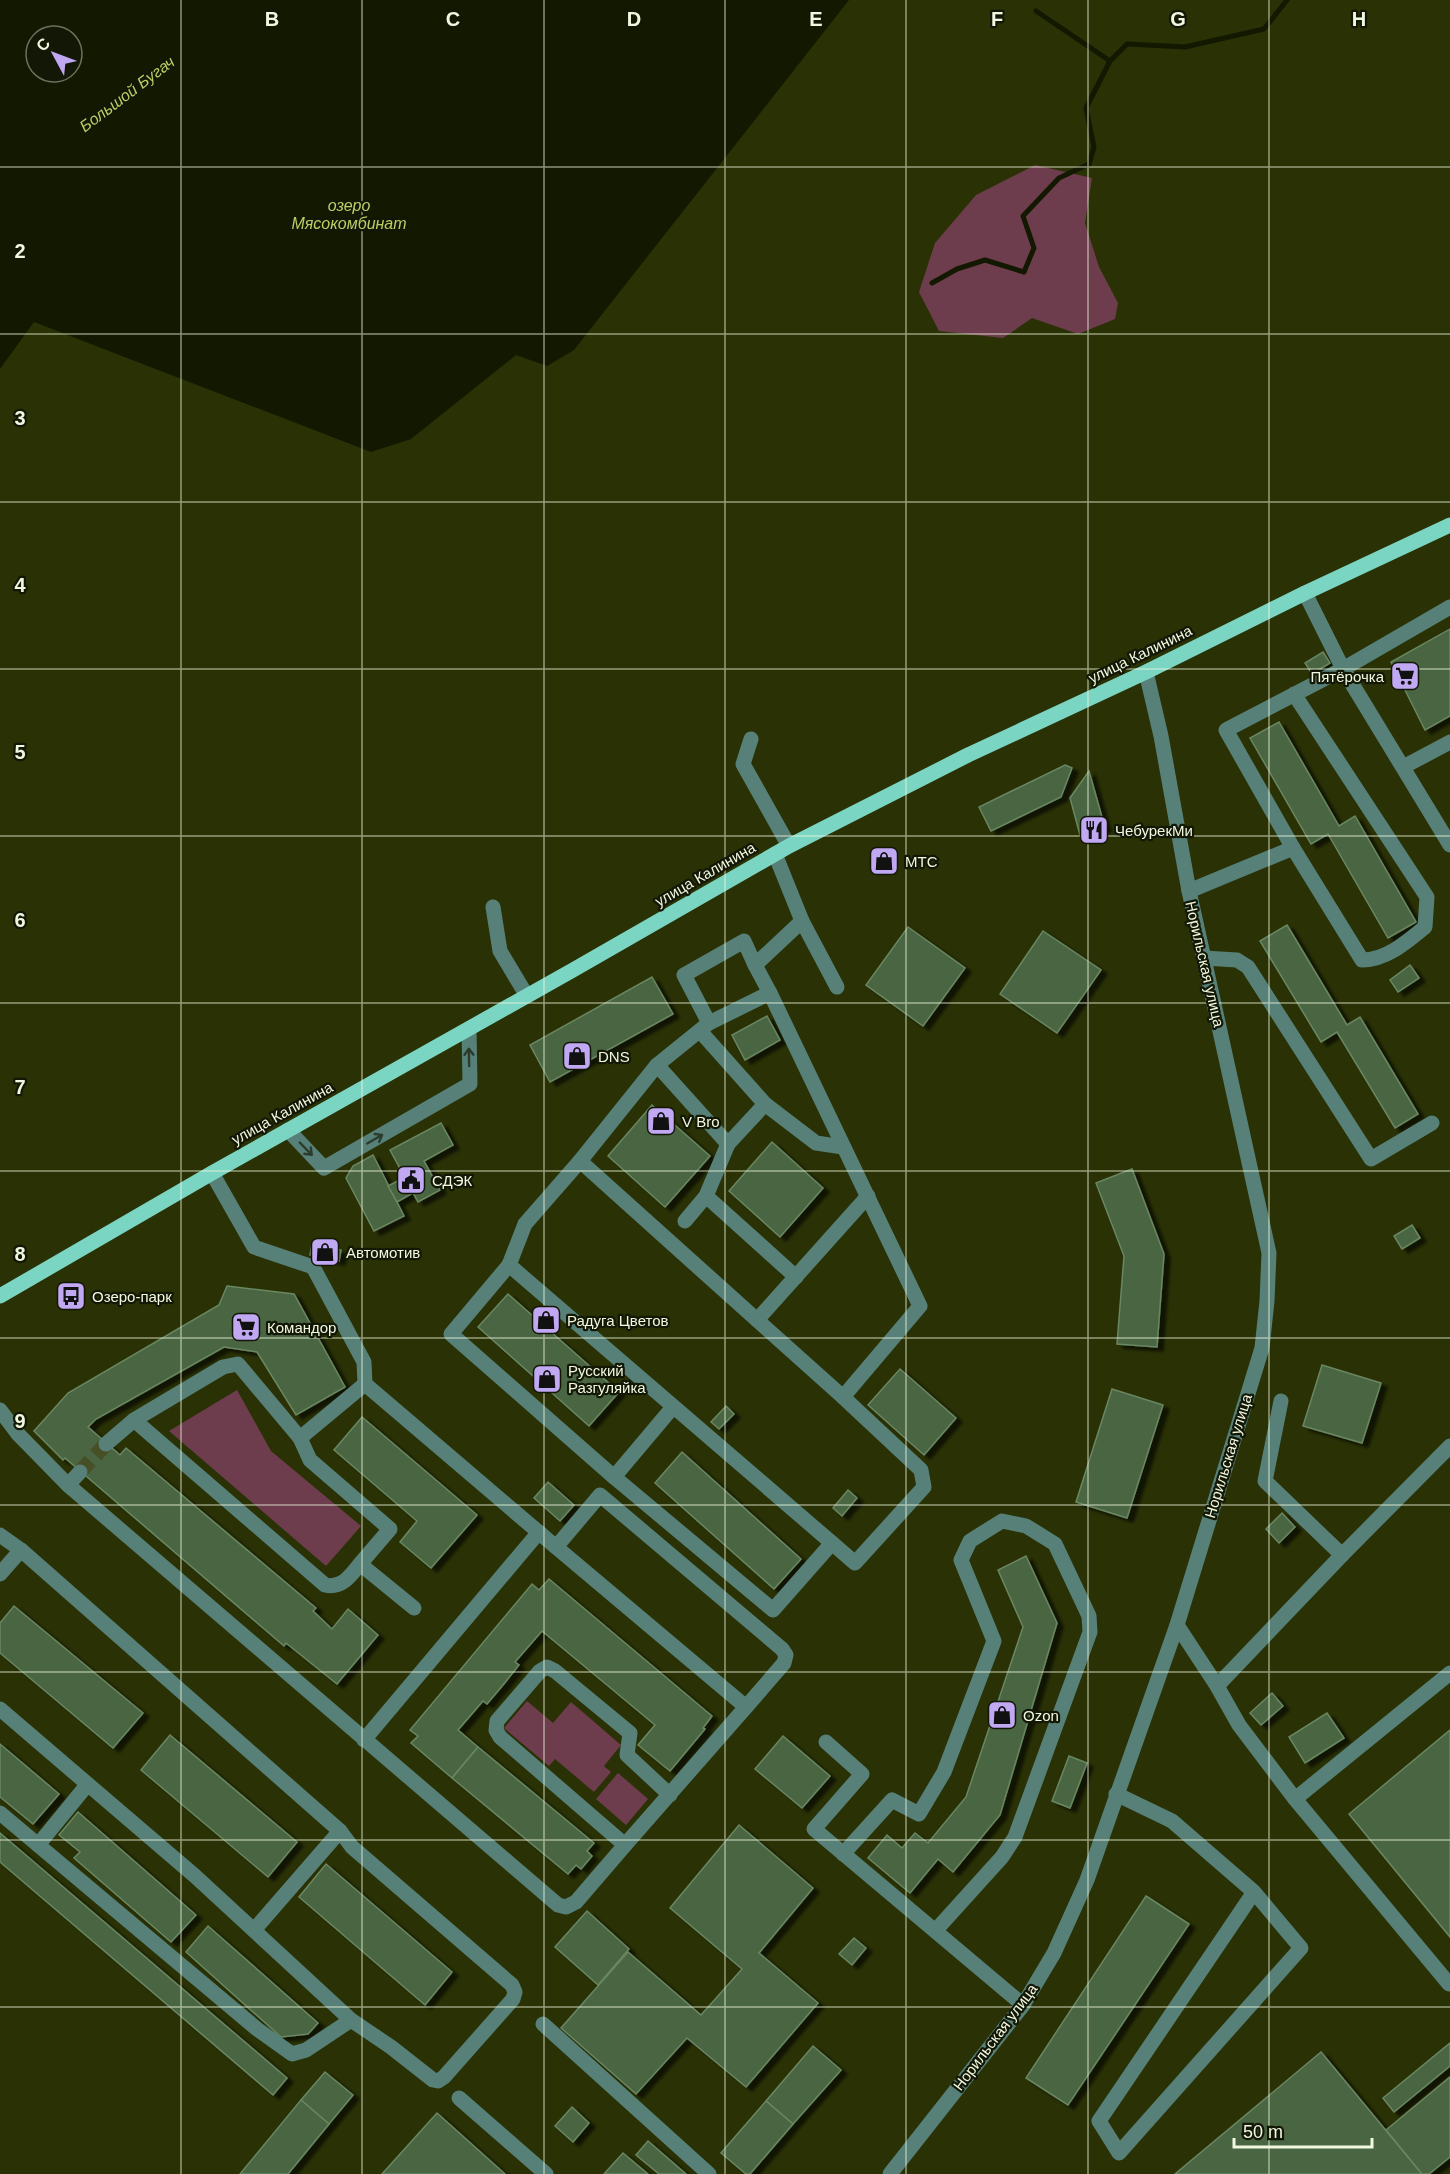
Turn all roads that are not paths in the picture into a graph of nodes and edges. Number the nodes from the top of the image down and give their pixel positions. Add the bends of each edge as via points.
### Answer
1 (1450, 525) edge
2 (1305, 593) junction
3 (1450, 607) edge
4 (1343, 669) junction
5 (1146, 672) junction
6 (1294, 694) junction
7 (751, 739) dead end
8 (1450, 742) edge
9 (1403, 767) junction
10 (1450, 845) edge
11 (1293, 848) junction
12 (782, 850) junction
13 (1189, 891) junction
14 (493, 907) dead end
15 (802, 921) junction
16 (1204, 958) junction
17 (755, 965) junction
18 (837, 987) dead end
19 (770, 993) junction
20 (527, 996) junction
21 (704, 1027) junction
22 (469, 1029) junction
23 (657, 1065) junction
24 (765, 1104) junction
25 (1432, 1123) dead end
26 (288, 1130) junction
27 (728, 1144) junction
28 (843, 1147) junction
29 (579, 1161) junction
30 (212, 1173) junction
31 (706, 1196) junction
32 (867, 1196) junction
33 (685, 1221) dead end
34 (509, 1265) junction
35 (796, 1277) junction
36 (0, 1296) edge
37 (758, 1320) junction
38 (365, 1384) junction
39 (843, 1397) junction
40 (1281, 1401) dead end
41 (673, 1407) junction
42 (0, 1410) edge
43 (134, 1420) junction
44 (300, 1438) junction
45 (106, 1444) tunnel mouth
46 (1450, 1446) edge
47 (80, 1472) tunnel mouth
48 (614, 1477) junction
49 (68, 1485) junction
50 (539, 1532) junction
51 (0, 1535) edge
52 (832, 1543) junction
53 (556, 1546) junction
54 (21, 1550) junction
55 (1341, 1555) junction
56 (360, 1564) junction
57 (0, 1574) edge
58 (414, 1608) dead end
59 (1177, 1625) junction
60 (1450, 1673) edge
61 (1217, 1686) junction
62 (746, 1707) junction
63 (0, 1709) edge
64 (364, 1740) junction
65 (826, 1742) dead end
66 (87, 1785) junction
67 (1116, 1794) junction
68 (670, 1795) junction
69 (1295, 1799) junction
70 (0, 1813) edge
71 (340, 1831) junction
72 (38, 1845) junction
73 (625, 1845) junction
74 (843, 1854) junction
75 (1254, 1892) junction
76 (254, 1930) junction
77 (936, 1930) junction
78 (1449, 1984) edge
79 (1023, 2005) junction
80 (351, 2020) junction
81 (543, 2024) dead end
82 (459, 2098) dead end
83 (546, 2174) edge
84 (709, 2174) edge
85 (890, 2174) edge

1 - 2 main road, улица Калинина
2 - 4 street
2 - 5 main road, улица Калинина
3 - 4 street
4 - 6 street
4 - 9 street
5 - 12 main road, улица Калинина via 968,755
5 - 13 street, Норильская улица
6 - 11 street via 1226,730
6 - 11 street via 1427,897 1425,927 1375,960 1362,960
7 - 12 street via 742,764
8 - 9 street
9 - 10 street
11 - 13 street
12 - 15 street
12 - 20 main road, улица Калинина
13 - 16 street, Норильская улица
14 - 20 street via 500,951
15 - 17 street
15 - 18 street
16 - 25 street via 1238,960 1248,967 1371,1159
16 - 59 street, Норильская улица via 1269,1253 1262,1348
17 - 19 street
17 - 21 street via 744,941 684,975
19 - 21 street
19 - 28 street
20 - 22 main road, улица Калинина
21 - 23 street
21 - 24 street
22 - 26 main road, улица Калинина
26 -> 22 street via 324,1168 470,1084
23 - 27 street
23 - 29 street
24 - 27 street
24 - 28 street via 816,1143
26 - 30 main road, улица Калинина
27 - 31 street
28 - 32 street
29 - 34 street via 525,1224
29 - 37 street
30 - 36 main road, улица Калинина
30 - 38 street via 254,1247 313,1267 364,1362
31 - 33 street
31 - 35 street
32 - 35 street
32 - 39 street via 920,1306
34 - 41 street
34 - 48 street via 451,1334
35 - 37 street
37 - 39 street
38 - 44 street
38 - 50 street
39 - 52 street via 921,1470 924,1487 855,1563
40 - 55 street via 1265,1480
41 - 48 street
41 - 52 street
42 - 49 street
43 - 44 street via 222,1367 238,1364
43 - 45 street
43 - 56 street via 326,1585 341,1584
44 - 56 street via 310,1460 390,1529
46 - 55 street
47 - 49 street
48 - 52 street via 773,1610
49 - 64 street
50 - 53 street
50 - 64 street
51 - 54 street
53 - 62 street
53 - 62 street via 600,1495 782,1649 786,1655 784,1663
54 - 57 street
54 - 71 street
55 - 61 street
56 - 58 street
59 - 61 street
59 - 67 street, Норильская улица
60 - 69 street
61 - 69 street via 1239,1725
62 - 68 street
63 - 66 street
64 - 73 street via 558,1905 566,1907 576,1902
65 - 74 street via 862,1774 814,1829
66 - 72 street
66 - 76 street
67 - 75 street via 1172,1821
67 - 79 street, Норильская улица via 1087,1880 1054,1953
68 - 73 street
68 - 73 street via 627,1755 630,1733 626,1728 555,1671 547,1667 540,1671 497,1721 496,1730
69 - 78 street
70 - 72 street
71 - 76 street
71 - 80 street via 352,1847 512,1985 515,1992 513,1999 438,2081
72 - 80 street via 292,2054 306,2050
74 - 77 street
74 - 77 street via 892,1800 919,1814 944,1772 994,1641 961,1560 970,1541 1002,1521 1026,1526 1055,1544 1089,1616 1090,1632 1015,1837 1002,1857
75 - 75 street via 1301,1948 1119,2152 1099,2121
76 - 80 street
77 - 79 street
79 - 85 street, Норильская улица
81 - 84 street
82 - 83 street

